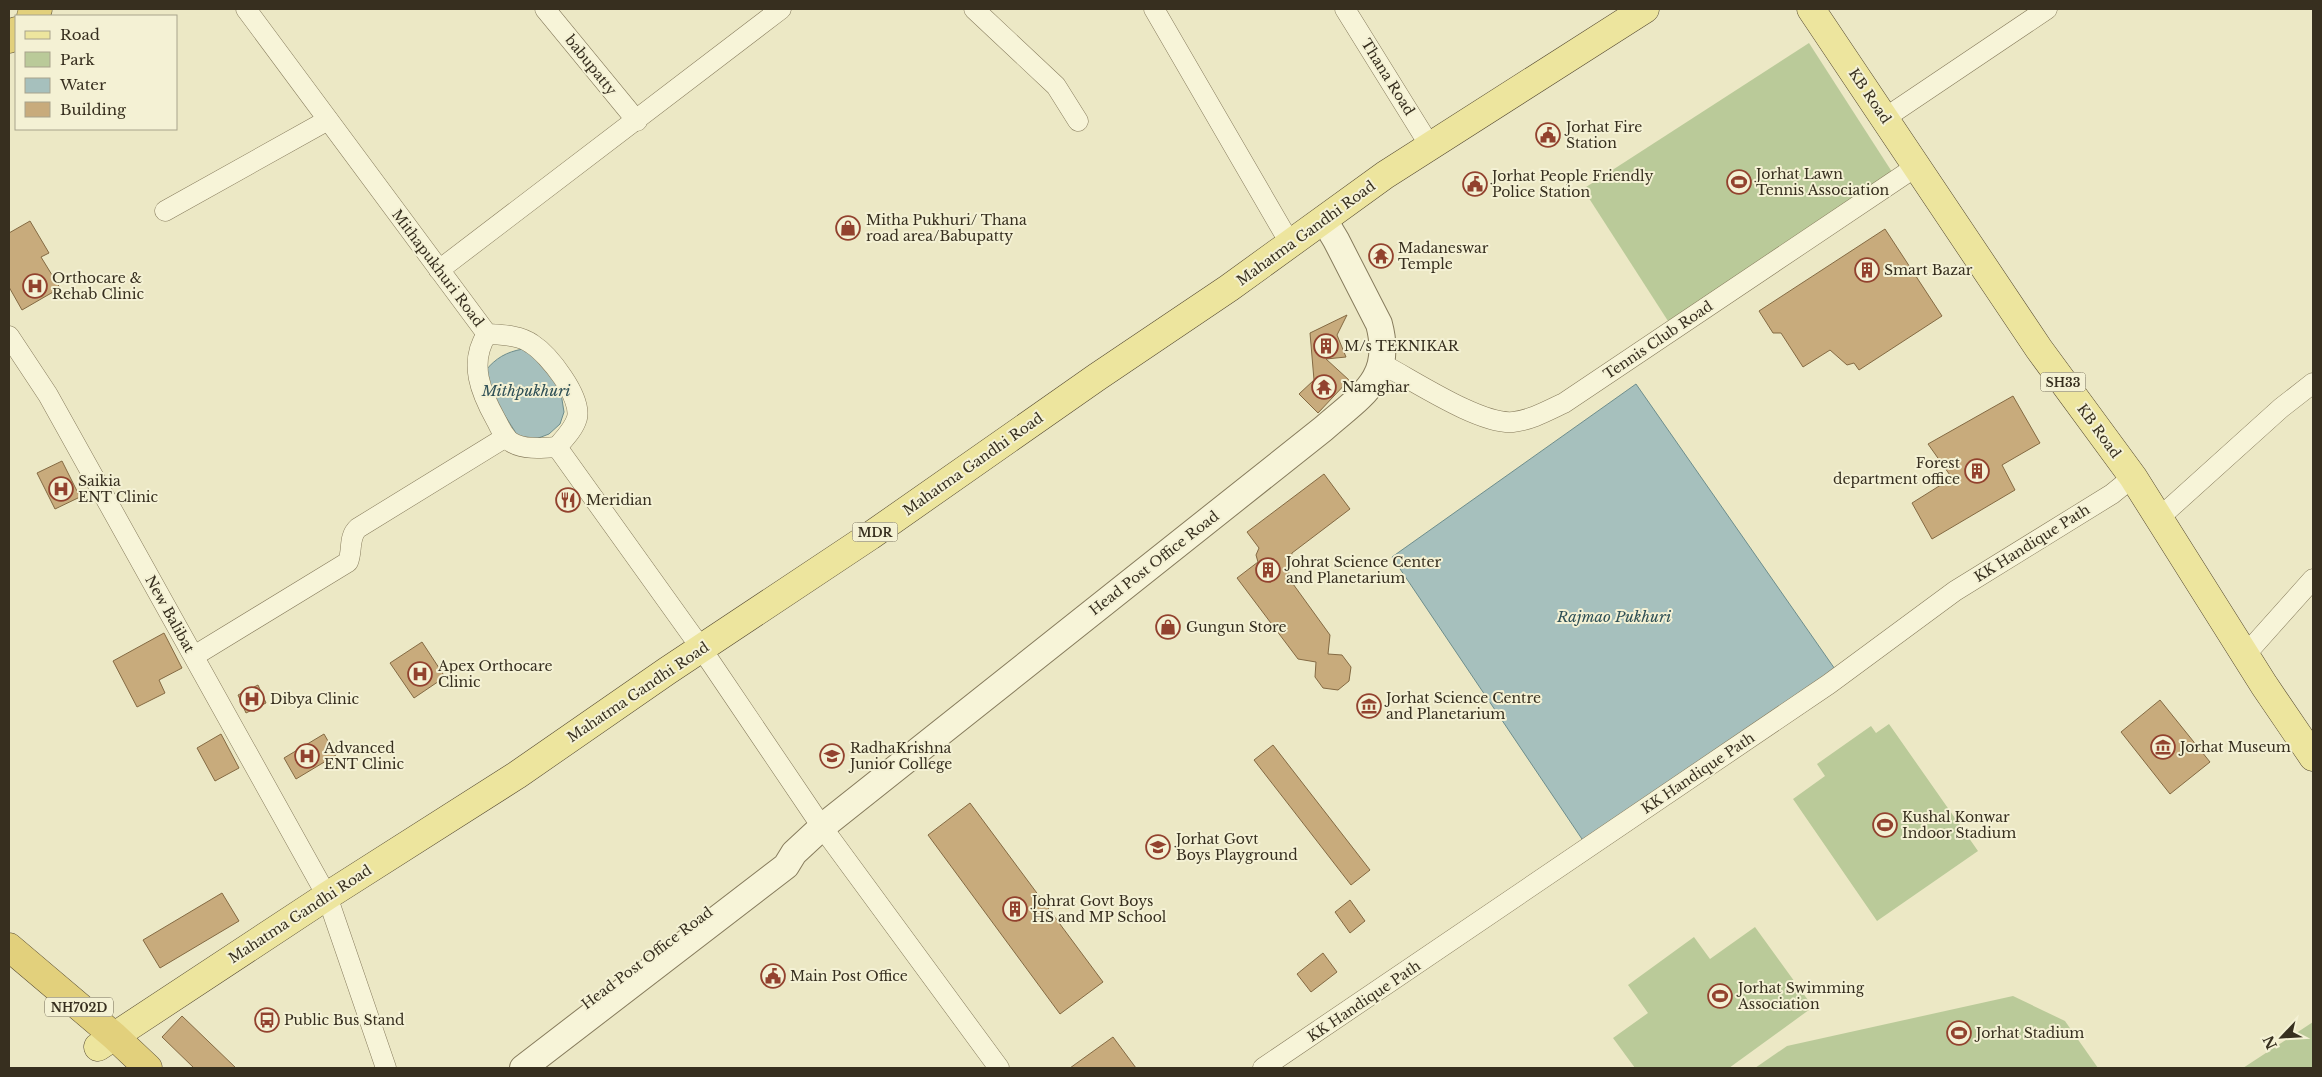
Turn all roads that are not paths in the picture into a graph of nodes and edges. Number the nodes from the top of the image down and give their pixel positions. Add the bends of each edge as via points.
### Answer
1 (246, 9) edge
2 (545, 9) edge
3 (781, 9) edge
4 (974, 9) edge
5 (1154, 9) edge
6 (1345, 9) edge
7 (1645, 9) edge
8 (1811, 9) edge
9 (2047, 9) edge
10 (1885, 118) junction
11 (328, 120) junction
12 (637, 121) junction
13 (1078, 121) dead end
14 (1430, 146) junction
15 (1917, 166) junction
16 (165, 211) dead end
17 (1324, 220) junction
18 (1291, 245) junction
19 (440, 270) junction
20 (487, 334) junction
21 (9, 336) edge
22 (1382, 364) junction
23 (2313, 383) edge
24 (506, 437) junction
25 (557, 447) junction
26 (2133, 478) junction
27 (2159, 518) junction
28 (2313, 579) edge
29 (701, 648) junction
30 (2246, 654) junction
31 (194, 656) junction
32 (2313, 756) edge
33 (822, 826) junction
34 (794, 853) junction
35 (327, 896) junction
36 (9, 947) edge
37 (9, 969) edge
38 (106, 1041) junction
39 (122, 1068) edge
40 (148, 1068) edge
41 (386, 1068) edge
42 (502, 1068) edge
43 (523, 1068) edge
44 (999, 1068) edge
45 (1263, 1068) edge

1 - 11 street, Mithapukhuri Road
2 - 12 street, babupatty
3 - 12 street
4 - 13 street via 1056,86
5 - 18 street
6 - 14 street, Thana Road
7 - 14 main road, Mahatma Gandhi Road / MDR
8 - 10 main road, KB Road / SH33
9 - 10 street
10 - 15 main road, KB Road / SH33
11 - 16 street
11 - 19 street, Mithapukhuri Road
12 - 19 street
14 - 17 main road, Mahatma Gandhi Road / MDR via 1385,174
15 - 22 street, Tennis Club Road via 1564,403 1538,416 1511,422 1485,418
15 - 26 main road, KB Road / SH33 via 2039,349
17 - 18 main road, Mahatma Gandhi Road / MDR
17 - 22 street, Head Post Office Road via 1379,324 1384,350
18 - 29 main road, Mahatma Gandhi Road / MDR via 1097,376 870,536
19 - 20 street, Mithapukhuri Road
20 - 24 street via 482,342 476,372
20 - 25 street, Mithapukhuri Road via 531,343 560,372 569,387 577,418
21 - 31 street, New Balibat via 48,395
22 - 33 street, Head Post Office Road via 1370,386 1323,429
23 - 27 street
24 - 25 street via 512,443 537,448
24 - 31 street via 358,528 352,535 348,562
25 - 29 street
26 - 27 main road, KB Road / SH33
26 - 45 street, KK Handique Path via 1955,591 1829,684
27 - 30 main road, KB Road / SH33
28 - 30 street
29 - 33 street
29 - 35 main road, Mahatma Gandhi Road / MDR via 517,775
30 - 32 main road, KB Road / SH33
31 - 35 street, New Balibat
33 - 34 street, Head Post Office Road
33 - 44 street
34 - 42 street, Head Post Office Road via 780,857
34 - 43 street, Head Post Office Road via 786,866
35 - 38 main road, Mahatma Gandhi Road / MDR
35 - 41 street, New Balibat
36 - 38 highway, NH702D
37 - 38 highway, NH702D
38 - 39 highway, NH702D
38 - 40 highway, NH702D

